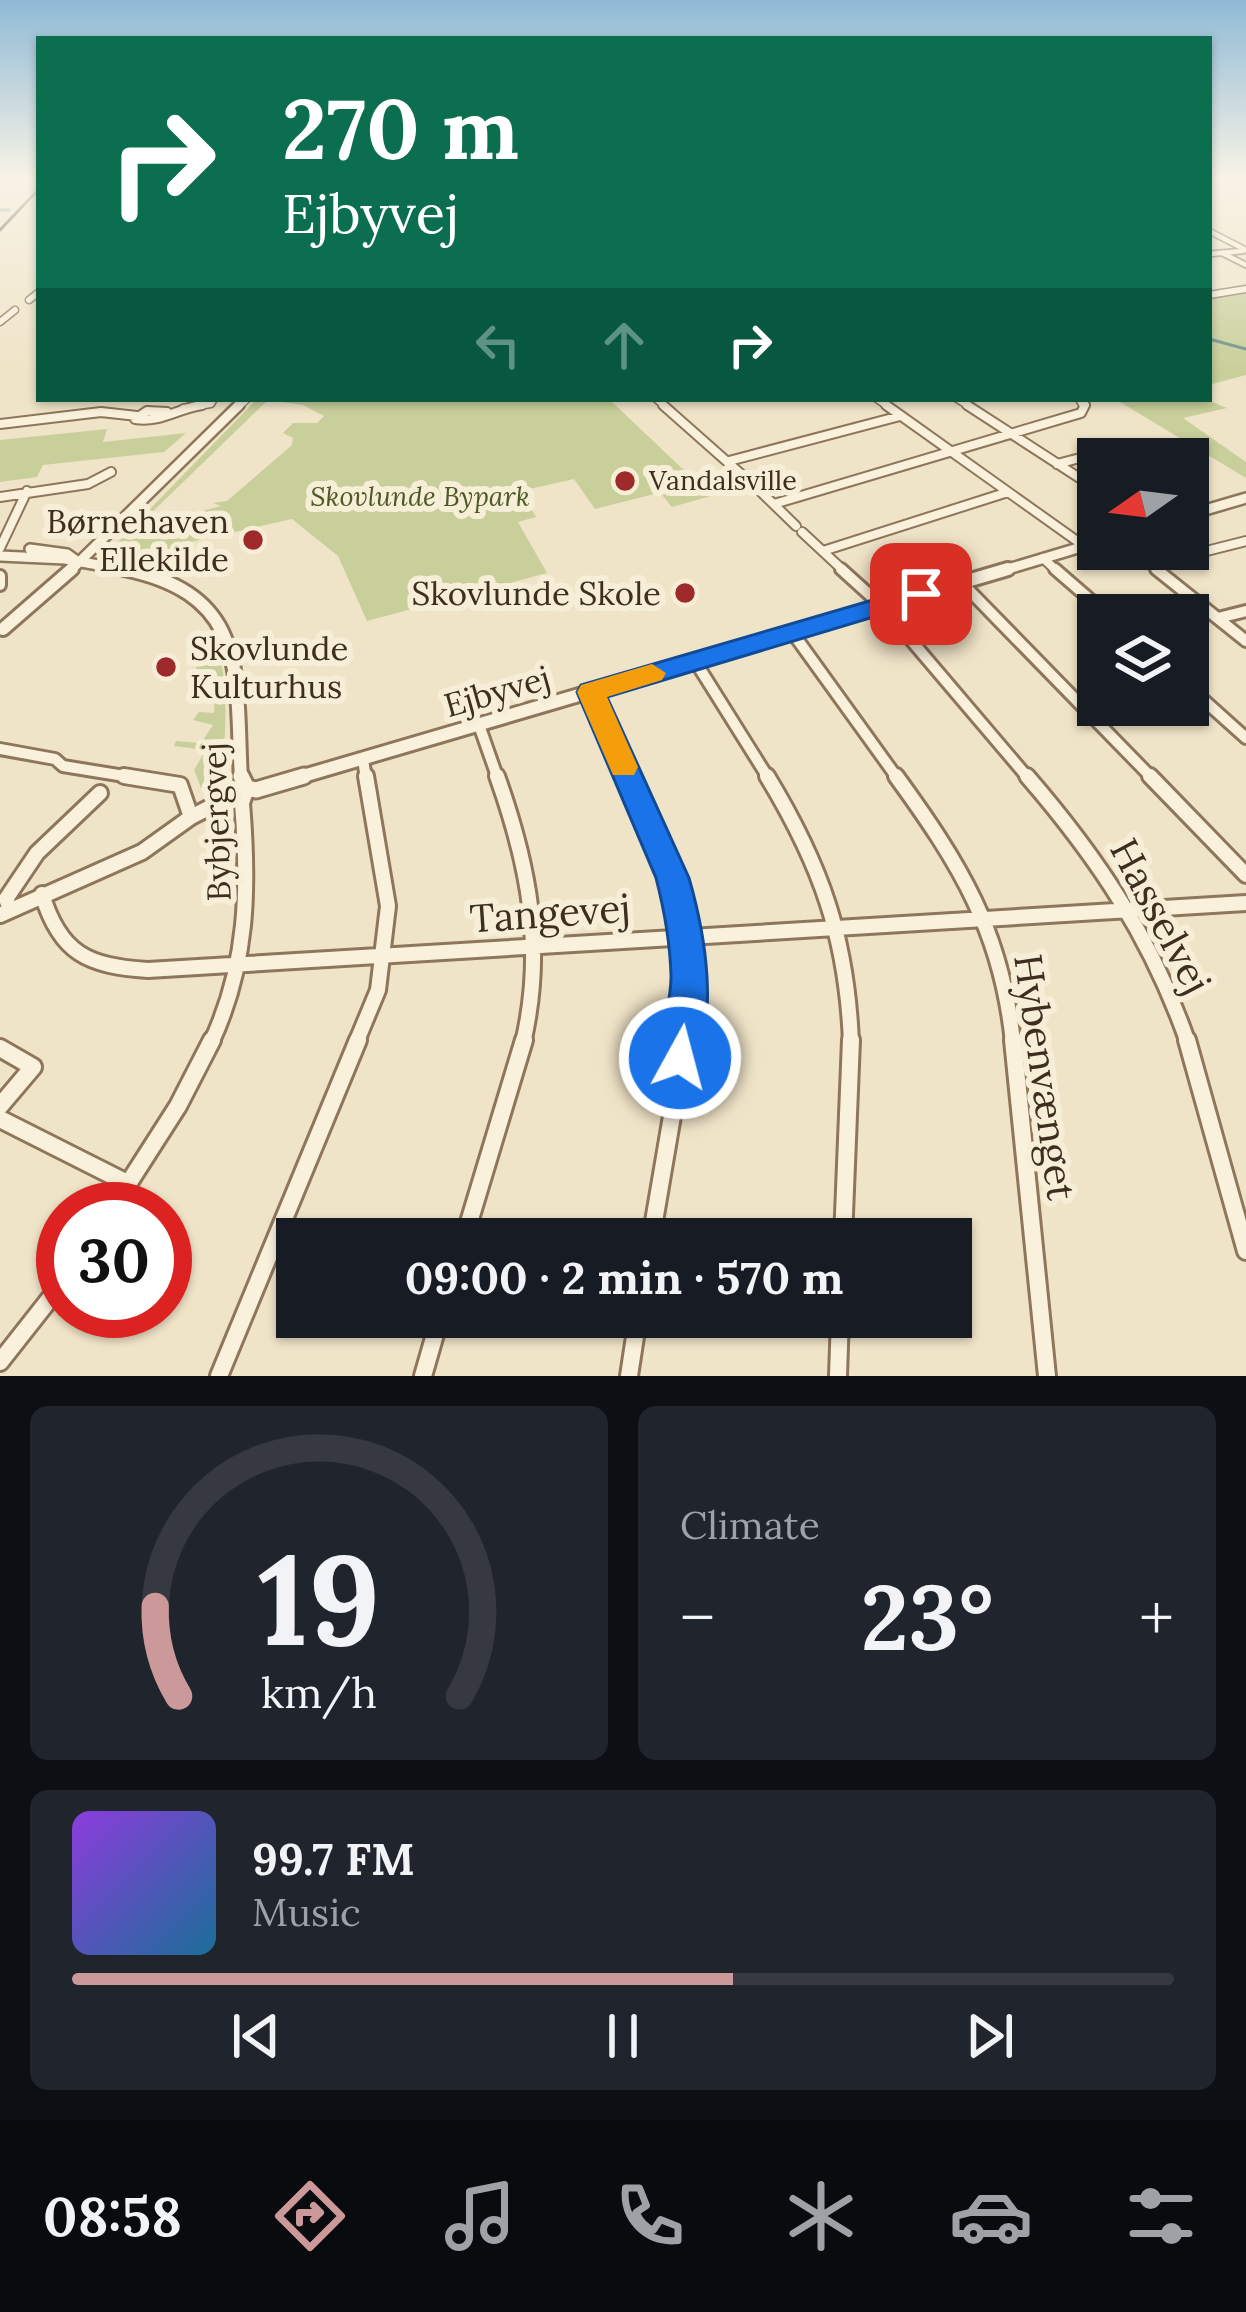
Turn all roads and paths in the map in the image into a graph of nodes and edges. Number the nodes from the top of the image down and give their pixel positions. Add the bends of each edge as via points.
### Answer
1 (1246, 250) edge
2 (1222, 253) junction
3 (1212, 254) edge
4 (1246, 265) edge
5 (1246, 290) edge
6 (36, 294) edge
7 (1212, 295) edge
8 (29, 300) dead end
9 (15, 310) dead end
10 (0, 322) edge
11 (212, 402) edge
12 (240, 402) edge
13 (660, 402) edge
14 (882, 402) edge
15 (966, 402) edge
16 (1082, 402) edge
17 (900, 415) junction
18 (0, 424) edge
19 (1011, 434) junction
20 (951, 451) junction
21 (1077, 458) edge
22 (729, 461) junction
23 (1057, 464) junction
24 (110, 472) dead end
25 (1077, 477) edge
26 (27, 491) junction
27 (1008, 492) junction
28 (0, 496) edge
29 (1246, 498) edge
30 (774, 504) junction
31 (1209, 509) edge
32 (1077, 541) edge
33 (1246, 541) edge
34 (1077, 548) edge
35 (1209, 550) edge
36 (0, 551) edge
37 (823, 551) junction
38 (1043, 558) junction
39 (72, 561) junction
40 (1157, 570) edge
41 (961, 582) junction
42 (1084, 594) edge
43 (877, 602) junction
44 (1246, 611) edge
45 (1218, 619) junction
46 (1, 630) edge
47 (792, 632) junction
48 (1246, 641) edge
49 (695, 661) junction
50 (591, 692) junction
51 (1209, 705) edge
52 (479, 725) junction
53 (1246, 738) edge
54 (0, 749) edge
55 (363, 759) junction
56 (247, 788) junction
57 (100, 793) dead end
58 (191, 817) junction
59 (1246, 875) edge
60 (42, 894) junction
61 (1246, 903) edge
62 (1130, 910) junction
63 (5, 912) edge
64 (987, 920) junction
65 (838, 928) junction
66 (686, 937) junction
67 (536, 947) junction
68 (385, 956) junction
69 (238, 964) junction
70 (0, 1048) edge
71 (0, 1106) edge
72 (0, 1119) edge
73 (125, 1182) edge
74 (130, 1182) edge
75 (470, 1218) edge
76 (654, 1218) edge
77 (844, 1218) edge
78 (1246, 1251) edge
79 (36, 1316) edge
80 (434, 1338) edge
81 (635, 1338) edge
82 (839, 1338) edge
83 (0, 1362) edge
84 (219, 1376) edge
85 (423, 1376) edge
86 (629, 1376) edge
87 (838, 1376) edge
88 (1047, 1376) edge

1 - 2 street
2 - 3 street
2 - 4 street
5 - 7 street
6 - 8 street
9 - 10 street
11 - 18 street via 137,416
12 - 39 street
13 - 22 street, Hasselvej
14 - 17 street
15 - 19 street
16 - 19 street via 1082,412
17 - 20 street
17 - 22 street
19 - 20 street
19 - 23 street
20 - 27 street
20 - 30 street
21 - 23 street
22 - 30 street, Hasselvej
23 - 25 street
24 - 26 street via 88,484
26 - 28 street
26 - 36 street
27 - 32 street
27 - 37 street
29 - 31 street
30 - 37 street, Hasselvej
33 - 35 street
34 - 38 street, Ejbyvej
36 - 39 street, Bybjergvej
37 - 43 street, Hasselvej
38 - 41 street, Ejbyvej
38 - 42 street
39 - 46 street
39 - 56 street, Bybjergvej via 171,582 218,621 238,670
40 - 45 street
41 - 43 street, Ejbyvej
41 - 59 street
43 - 47 street, Ejbyvej
43 - 62 street, Hasselvej via 1086,844
44 - 45 street
45 - 48 street
47 - 49 street, Ejbyvej
47 - 64 street, Hybenvænget via 946,845
49 - 50 street, Ejbyvej
49 - 65 street via 814,865
50 - 52 street, Ejbyvej
50 - 66 street via 673,878
51 - 53 street
52 - 55 street, Ejbyvej
52 - 67 street via 527,876
54 - 58 street via 180,785
55 - 56 street, Ejbyvej
55 - 68 street via 388,907
56 - 58 street, Ejbyvej
56 - 69 street, Bybjergvej via 247,915
57 - 63 street via 22,871
58 - 60 street, Ejbyvej via 142,852
60 - 63 street, Ejbyvej
60 - 69 street, Tangevej via 59,939 95,963 148,970
61 - 62 street, Tangevej
62 - 64 street, Tangevej
62 - 78 street, Hasselvej via 1196,1064
64 - 65 street, Tangevej
64 - 88 street, Hybenvænget via 1010,1011
65 - 66 street, Tangevej
65 - 77 street via 849,1004
66 - 67 street, Tangevej
66 - 76 street via 686,1022
67 - 68 street, Tangevej
67 - 75 street via 526,1025
68 - 69 street, Tangevej
68 - 84 street via 368,1021
69 - 74 street, Bybjergvej via 211,1040
70 - 71 street via 33,1067
72 - 73 street
79 - 83 street
80 - 85 street
81 - 86 street
82 - 87 street

